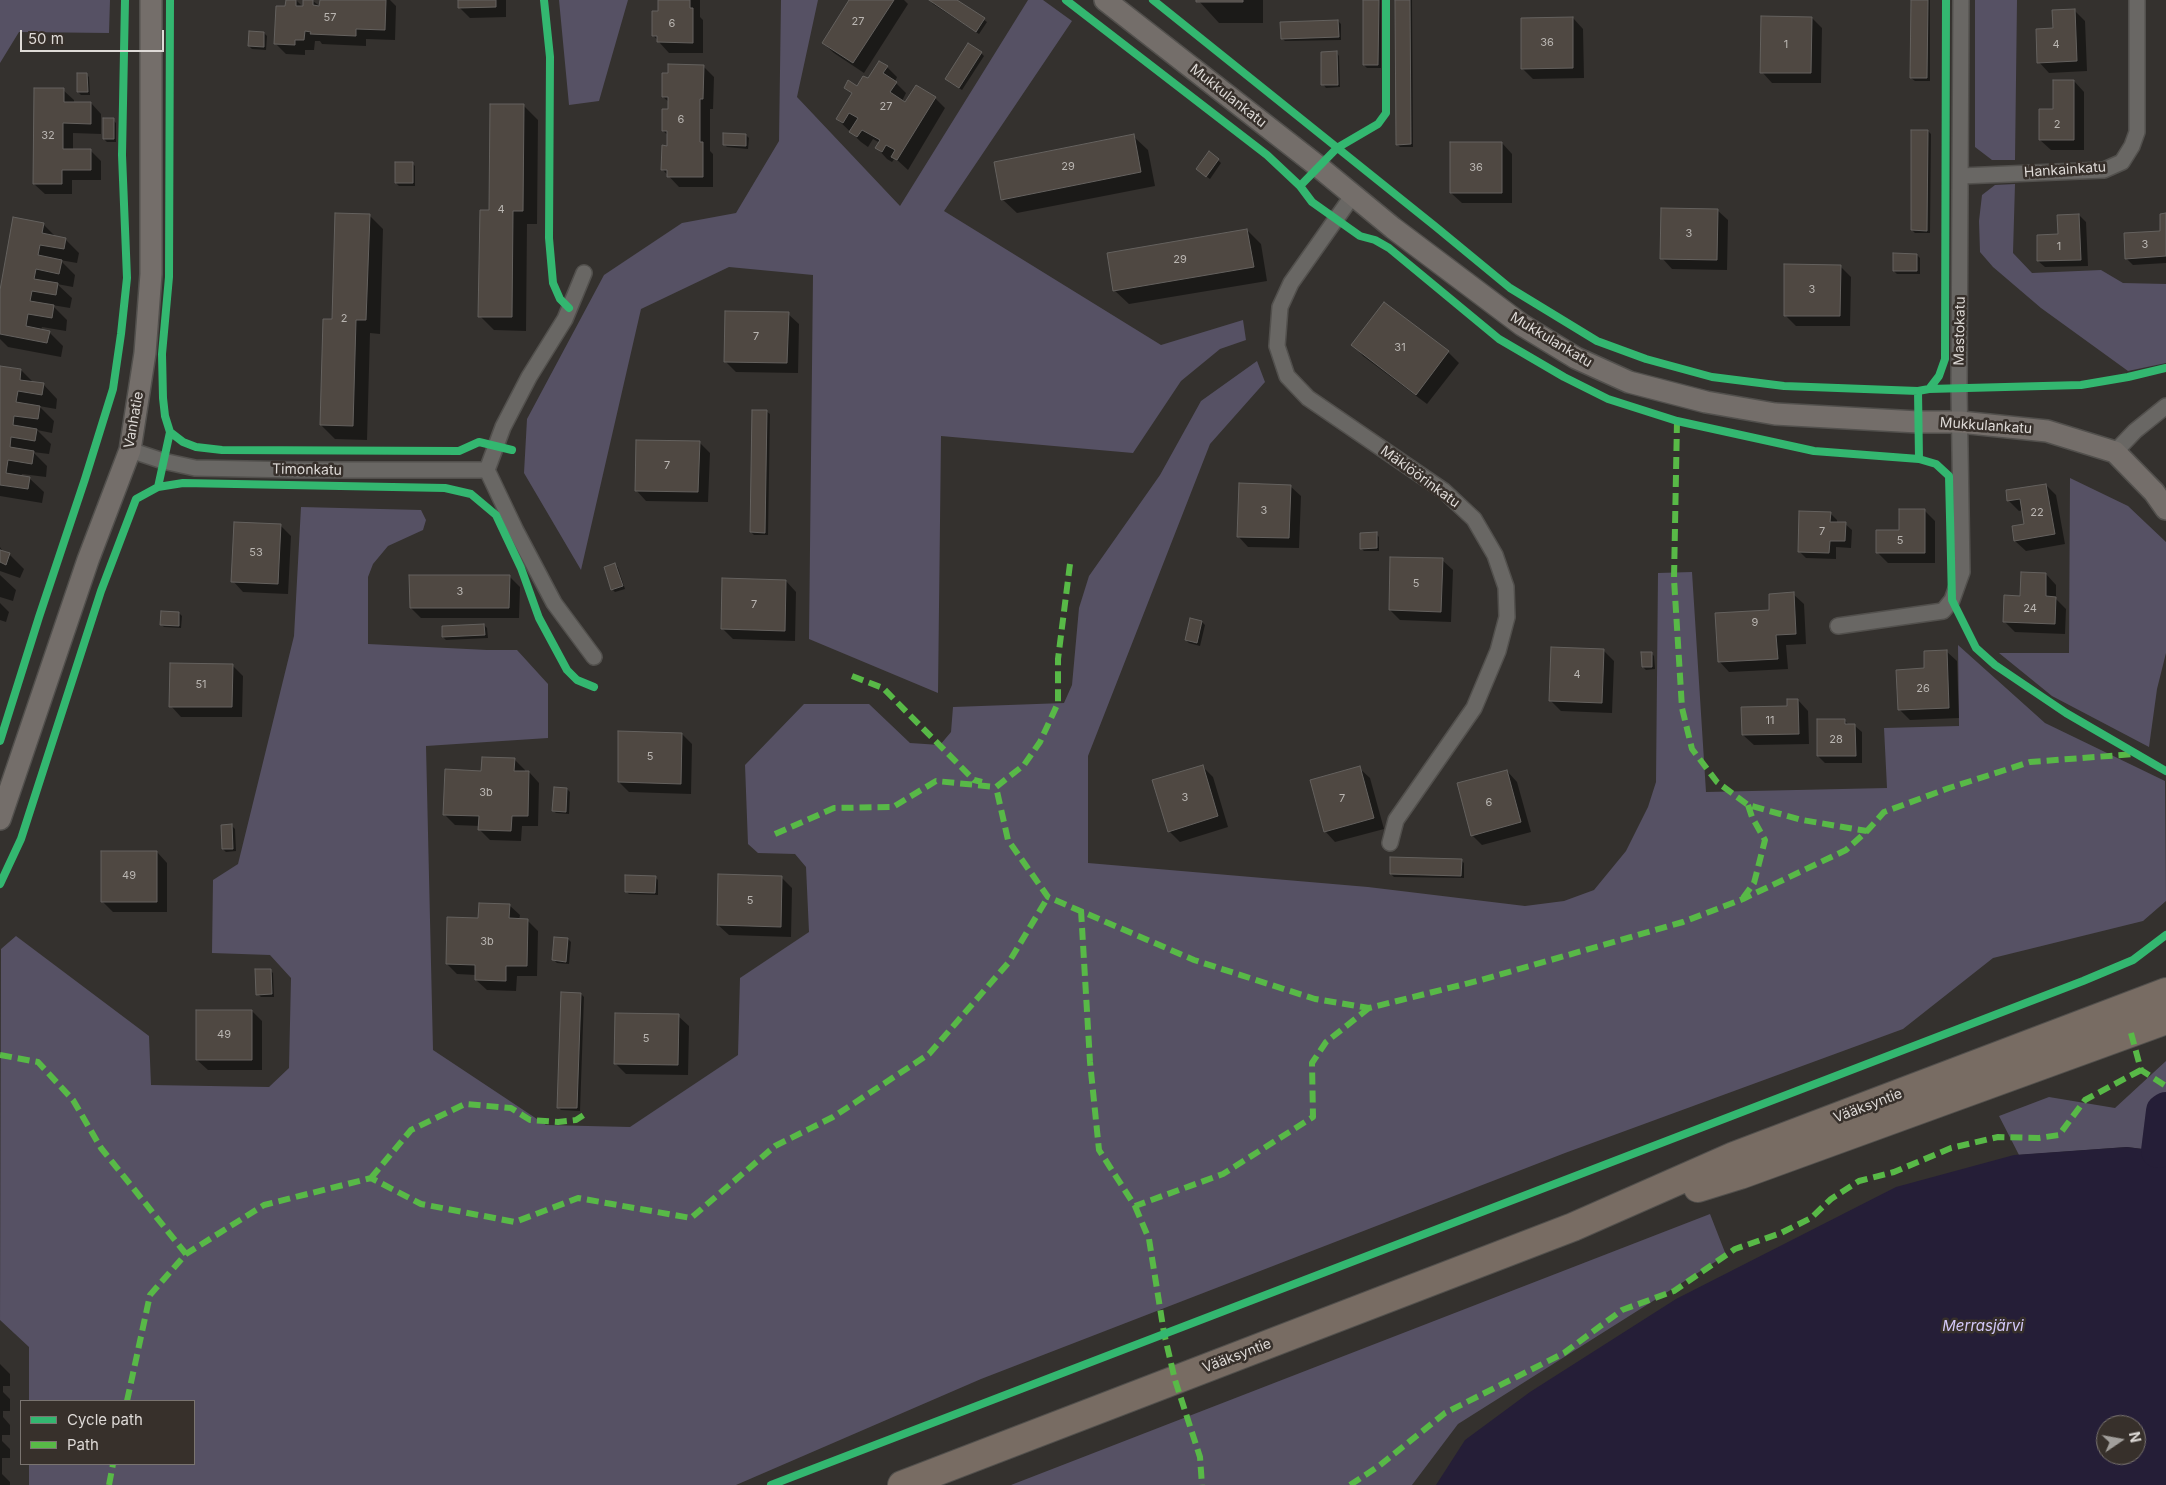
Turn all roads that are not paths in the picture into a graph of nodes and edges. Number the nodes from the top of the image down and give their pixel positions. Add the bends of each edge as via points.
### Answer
1 (151, 0) edge
2 (1105, 0) edge
3 (1961, 0) edge
4 (2137, 0) edge
5 (1961, 176) junction
6 (1352, 195) junction
7 (584, 273) dead end
8 (2166, 406) edge
9 (1960, 422) junction
10 (130, 450) junction
11 (2115, 452) junction
12 (487, 470) junction
13 (2166, 509) edge
14 (1838, 626) dead end
15 (594, 657) dead end
16 (0, 819) edge
17 (1390, 843) dead end
18 (2166, 992) edge
19 (2166, 1020) edge
20 (1573, 1227) junction
21 (902, 1485) edge

1 - 10 street, Vanhatie via 151,274 145,353
2 - 6 street, Mukkulankatu
3 - 5 street, Mastokatu
4 - 5 street, Hankainkatu via 2137,132 2122,162 2104,170
5 - 9 street, Mastokatu
6 - 9 street, Mukkulankatu via 1522,325 1576,358 1629,382 1706,402 1776,414
6 - 17 street, Mäklöörinkatu via 1291,283 1280,306 1277,346 1287,376 1308,398 1444,491 1474,519 1495,555 1506,587 1506,617 1498,652 1474,708 1396,820
7 - 12 street via 565,319 503,427
8 - 11 street
9 - 11 street, Mukkulankatu via 2047,431
9 - 14 street, Mastokatu via 1962,572 1952,600 1943,611
10 - 12 street, Timonkatu via 195,468
10 - 16 street, Vanhatie via 88,560
11 - 13 street
12 - 15 street via 554,603
18 - 20 highway, Vääksyntie via 1734,1156
19 - 20 highway, Vääksyntie via 1740,1175
20 - 21 highway, Vääksyntie

